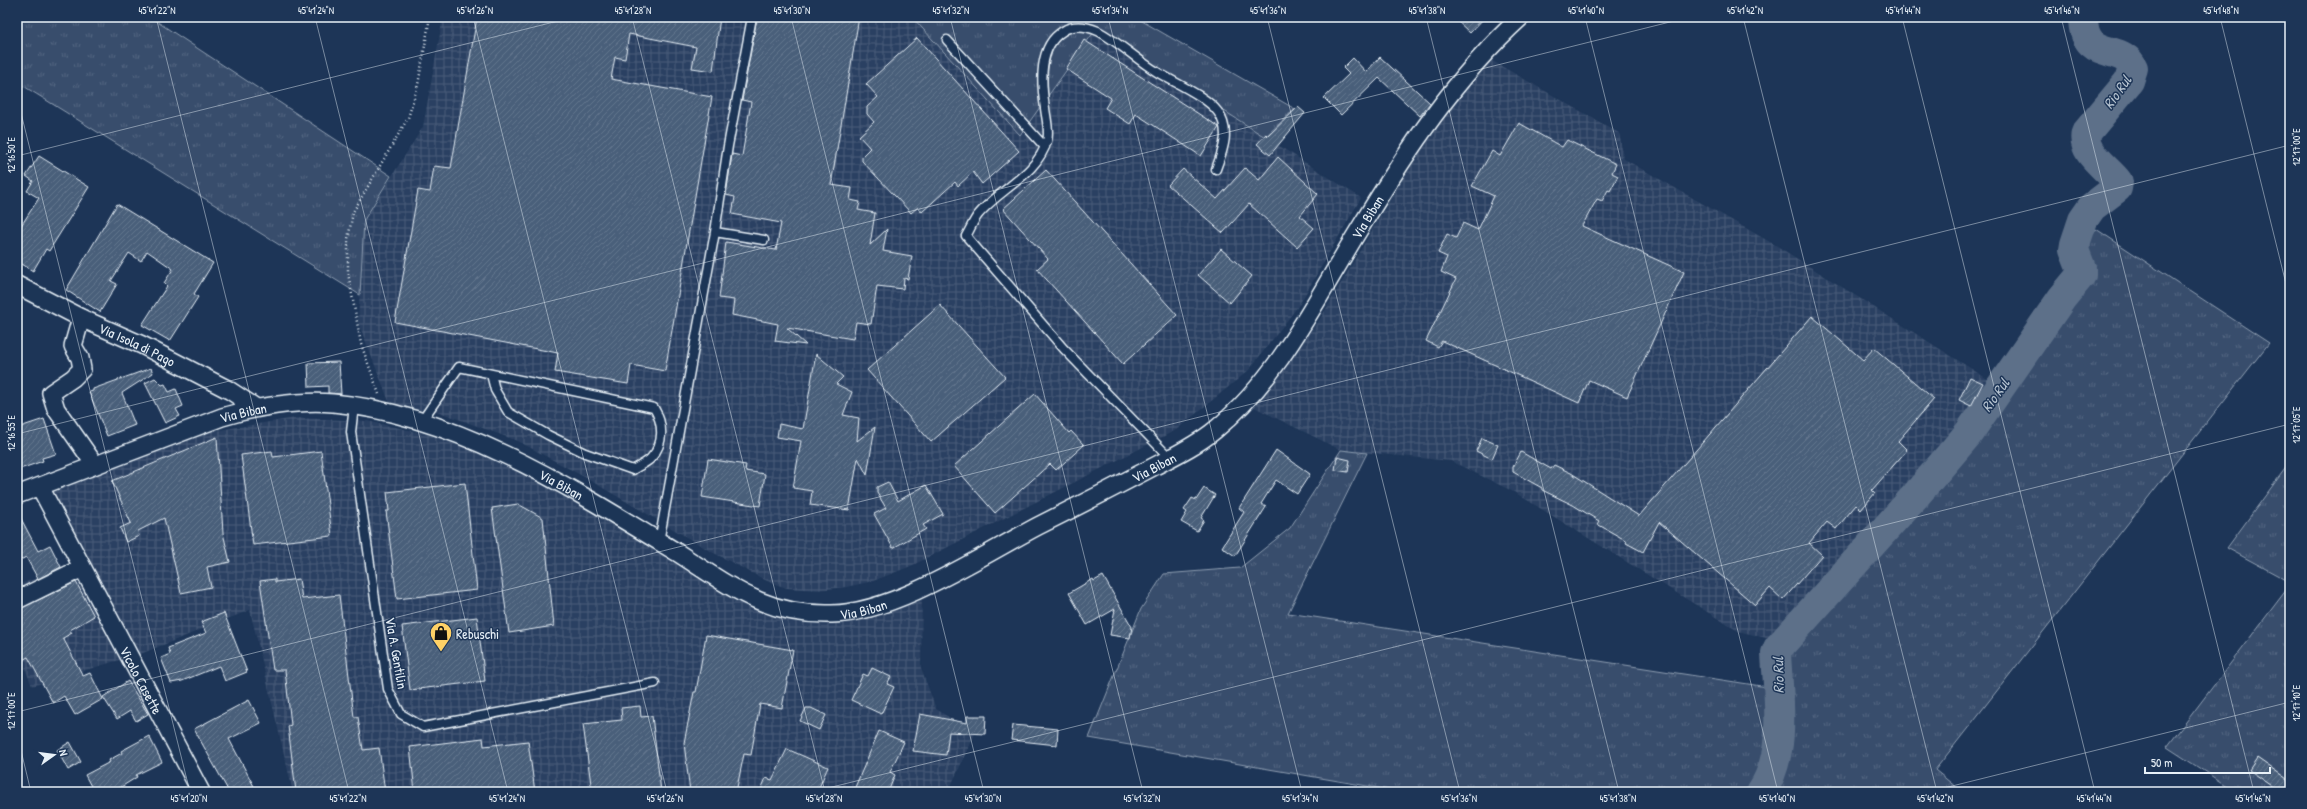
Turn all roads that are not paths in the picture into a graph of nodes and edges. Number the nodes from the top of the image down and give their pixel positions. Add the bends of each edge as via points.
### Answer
1 (752, 17) edge
2 (1521, 17) edge
3 (947, 40) dead end
4 (1045, 147) junction
5 (1216, 169) dead end
6 (715, 232) junction
7 (764, 240) dead end
8 (17, 285) edge
9 (81, 318) junction
10 (491, 374) junction
11 (354, 406) junction
12 (255, 407) junction
13 (421, 422) junction
14 (1170, 458) junction
15 (95, 466) junction
16 (40, 487) junction
17 (17, 495) edge
18 (659, 543) junction
19 (82, 568) junction
20 (17, 600) edge
21 (656, 683) dead end
22 (201, 792) edge

1 - 6 lane via 726,154
2 - 14 street, Via Biban via 1498,38 1432,116 1359,229 1301,330 1252,396 1213,432
3 - 4 lane
4 - 5 lane via 1048,139 1042,92 1047,48 1063,31 1079,25 1098,31 1218,112 1225,127 1226,142
4 - 14 lane via 1043,153 1023,175 978,215 966,236 1064,349
6 - 7 lane
6 - 18 lane
8 - 9 street, Via Isola di Pago
9 - 12 street, Via Isola di Pago via 156,352 229,390
9 - 15 street via 73,346 80,358 82,369 51,393 56,409
10 - 10 lane via 654,408 663,429 660,442 652,457 633,470 585,453 508,412 495,390
10 - 13 lane via 459,367
11 - 12 street, Via Biban via 331,402
11 - 13 street, Via Biban
11 - 21 lane, Via A. Gentilin via 351,432 388,689 401,714 423,726
12 - 15 street, Via Biban via 222,417
13 - 18 street, Via Biban via 448,430 522,464
14 - 18 street, Via Biban via 931,583 888,602 857,612 806,614 757,602
15 - 16 street, Via Biban
16 - 17 street, Via Biban
16 - 19 street, Vicolo Casette
19 - 20 street
19 - 22 street, Vicolo Casette

